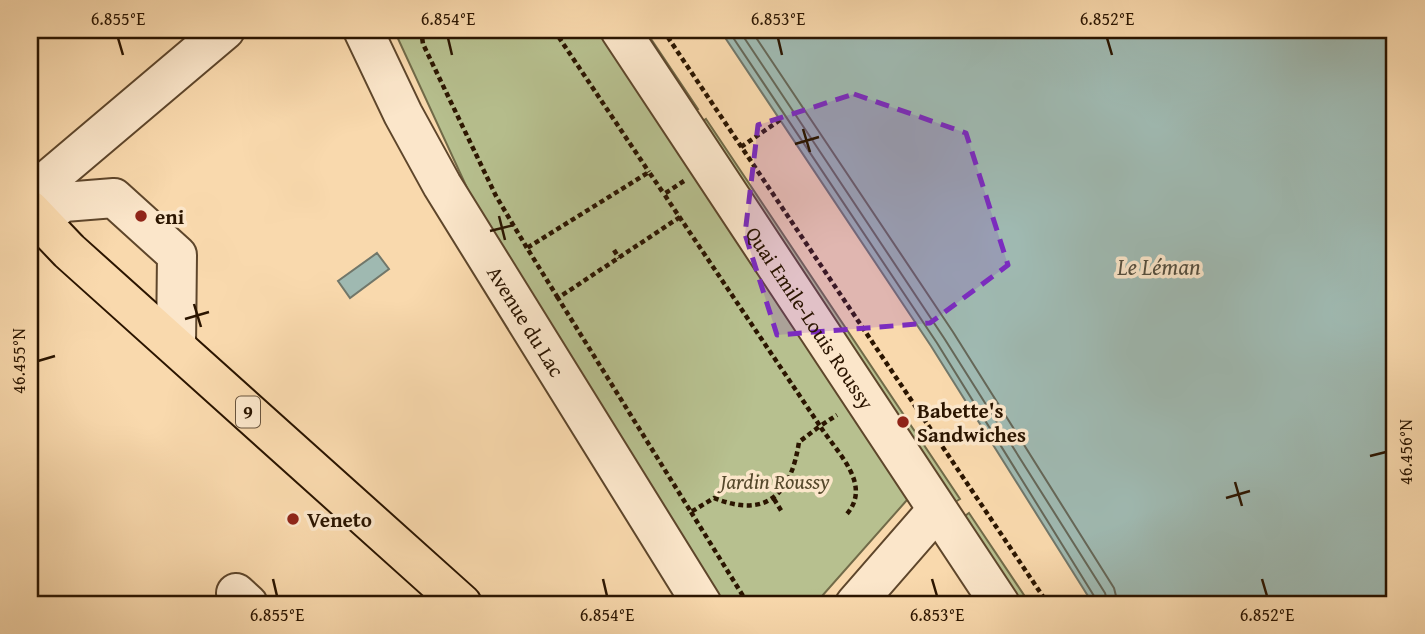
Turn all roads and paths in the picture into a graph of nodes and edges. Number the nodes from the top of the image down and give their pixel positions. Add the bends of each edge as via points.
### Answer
1 (363, 30) edge
2 (421, 30) edge
3 (554, 30) edge
4 (620, 30) edge
5 (663, 30) edge
6 (214, 33) edge
7 (780, 120) dead end
8 (725, 156) junction
9 (649, 172) junction
10 (664, 194) junction
11 (32, 212) edge
12 (680, 217) junction
13 (527, 248) junction
14 (614, 250) dead end
15 (619, 257) junction
16 (558, 298) junction
17 (176, 346) junction
18 (863, 396) junction
19 (820, 426) junction
20 (774, 499) junction
21 (936, 511) junction
22 (691, 512) junction
23 (782, 512) dead end
24 (846, 515) dead end
25 (462, 604) edge
26 (702, 604) edge
27 (748, 604) edge
28 (855, 604) edge
29 (1000, 604) edge
30 (1048, 604) edge

1 - 26 street, Avenue du Lac via 442,186
2 - 13 path via 423,44 496,196
3 - 9 path
4 - 8 street, Quai Emile-Louis Roussy
5 - 8 path
6 - 11 street
7 - 8 path
8 - 10 path
8 - 18 street, Quai Emile-Louis Roussy
8 - 30 path
9 - 10 path
9 - 13 path
10 - 12 path
11 - 17 main road, 9
11 - 17 street via 64,202 114,198 177,255
12 - 15 path
12 - 19 path
13 - 16 path
14 - 15 path
15 - 16 path
16 - 22 path
17 - 25 main road, 9
18 - 19 path
18 - 21 street, Quai Emile-Louis Roussy
19 - 20 path via 799,442 795,467
19 - 24 path via 858,487 855,505
20 - 22 path via 745,506 714,498
20 - 23 path
21 - 28 street
21 - 29 street, Quai Emile-Louis Roussy
22 - 27 path

